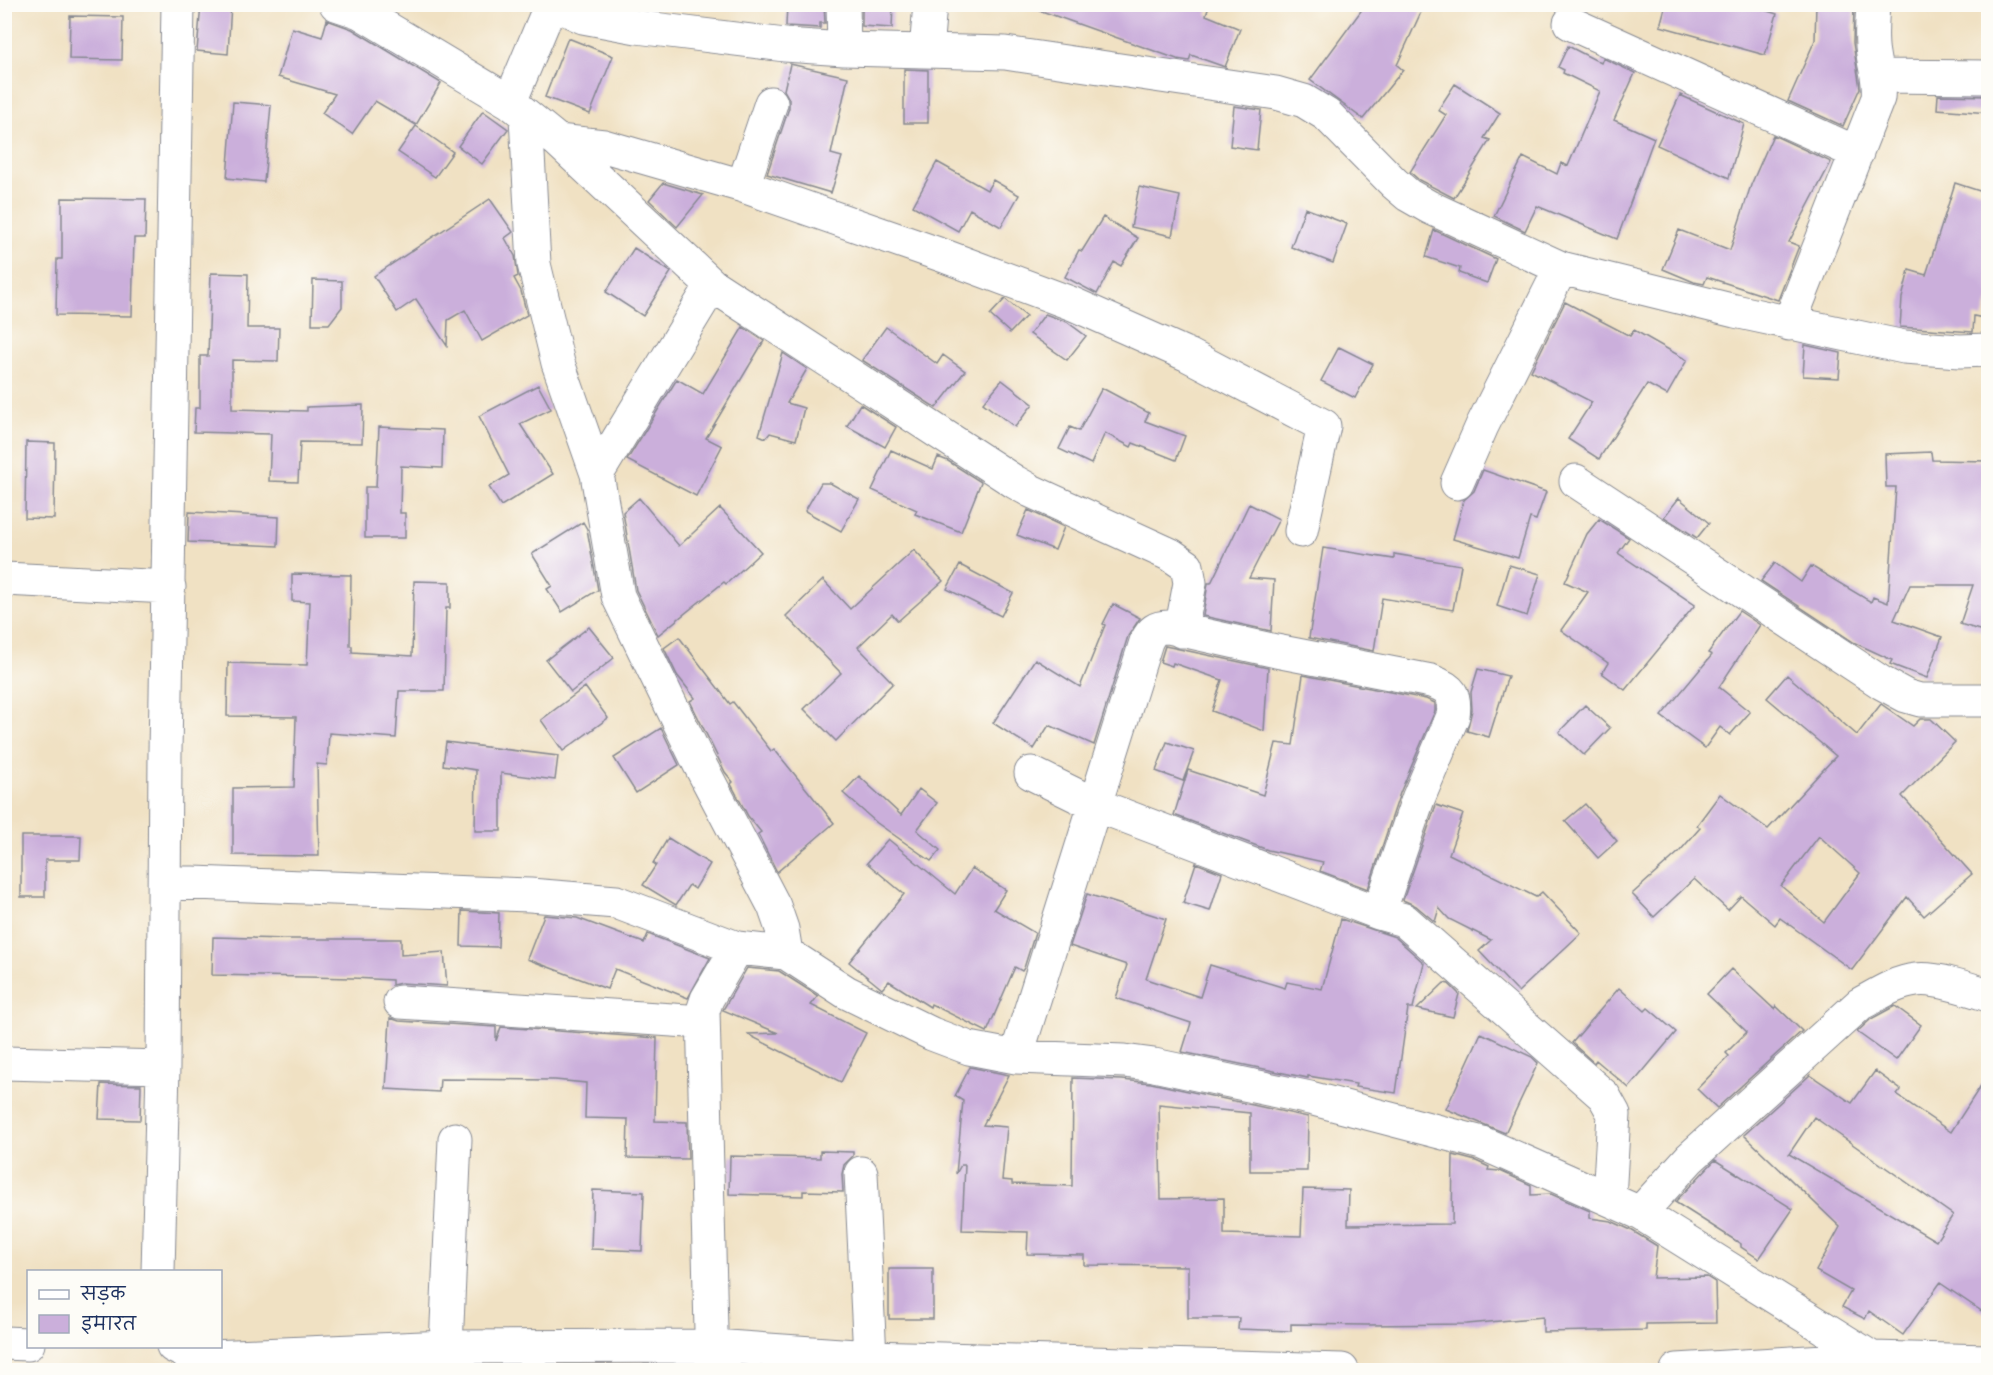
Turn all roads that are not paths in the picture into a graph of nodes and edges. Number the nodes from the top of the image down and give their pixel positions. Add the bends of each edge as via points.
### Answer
1 (178, 4) edge
2 (553, 4) edge
3 (843, 4) edge
4 (930, 4) edge
5 (1873, 4) edge
6 (354, 7) edge
7 (645, 16) edge
8 (1570, 23) dead end
9 (844, 49) junction
10 (926, 51) junction
11 (1877, 76) junction
12 (1989, 77) edge
13 (771, 103) dead end
14 (518, 109) junction
15 (558, 141) junction
16 (1857, 153) junction
17 (743, 186) junction
18 (1560, 268) junction
19 (712, 285) junction
20 (1788, 324) junction
21 (1989, 350) edge
22 (597, 474) junction
23 (1576, 481) dead end
24 (1457, 483) dead end
25 (1301, 531) dead end
26 (4, 579) edge
27 (169, 587) junction
28 (1181, 631) junction
29 (1989, 700) edge
30 (1031, 774) dead end
31 (1096, 804) junction
32 (165, 882) junction
33 (1379, 913) junction
34 (736, 948) junction
35 (786, 953) junction
36 (1989, 995) edge
37 (400, 1002) dead end
38 (703, 1022) junction
39 (1016, 1058) junction
40 (4, 1063) edge
41 (163, 1067) junction
42 (455, 1139) dead end
43 (861, 1173) dead end
44 (1609, 1198) junction
45 (1640, 1213) junction
46 (158, 1270) edge
47 (4, 1343) edge
48 (27, 1344) edge
49 (446, 1347) junction
50 (175, 1348) edge
51 (870, 1357) junction
52 (713, 1358) edge
53 (1872, 1358) junction
54 (1989, 1361) edge
55 (304, 1362) edge
56 (1925, 1364) edge
57 (1342, 1371) edge
58 (1677, 1371) edge

1 - 27 street
2 - 7 street via 583,17
2 - 14 street
3 - 9 street
4 - 10 street
5 - 11 street via 1872,53
6 - 14 street
7 - 9 street via 785,45
8 - 16 street
9 - 10 street
10 - 18 street via 1005,53 1276,93 1304,101 1327,115 1408,195
11 - 12 street
11 - 16 street via 1878,98
13 - 17 street
14 - 15 street
14 - 22 street via 534,264 558,363
15 - 17 street via 604,146
15 - 19 street
16 - 20 street
17 - 25 street via 1073,304 1188,355 1324,426
18 - 20 street
18 - 24 street
19 - 22 street
19 - 28 street via 1023,486 1187,566 1190,583
20 - 21 street via 1904,347
22 - 35 street via 618,596 774,906
23 - 29 street via 1898,692 1920,700
26 - 27 street
27 - 32 street
28 - 31 street via 1162,627 1150,633
28 - 33 street via 1431,681 1451,692 1455,702 1453,716 1418,799
30 - 31 street
31 - 33 street
31 - 39 street
32 - 34 street via 530,895 616,902
32 - 41 street
33 - 44 street via 1404,920 1604,1096 1614,1114
34 - 35 street
34 - 38 street via 707,999
35 - 39 street via 846,992 932,1034 969,1048
36 - 45 street via 1916,979 1888,988 1860,1004 1690,1158
37 - 38 street
38 - 52 street
39 - 44 street via 1124,1061 1310,1098 1482,1143
40 - 41 street
41 - 46 street
42 - 49 street
43 - 51 street
44 - 45 street
45 - 53 street
47 - 48 street
49 - 52 street
49 - 55 street
50 - 55 street via 211,1357
51 - 52 street
51 - 57 street
53 - 56 street
53 - 58 street
54 - 56 street

